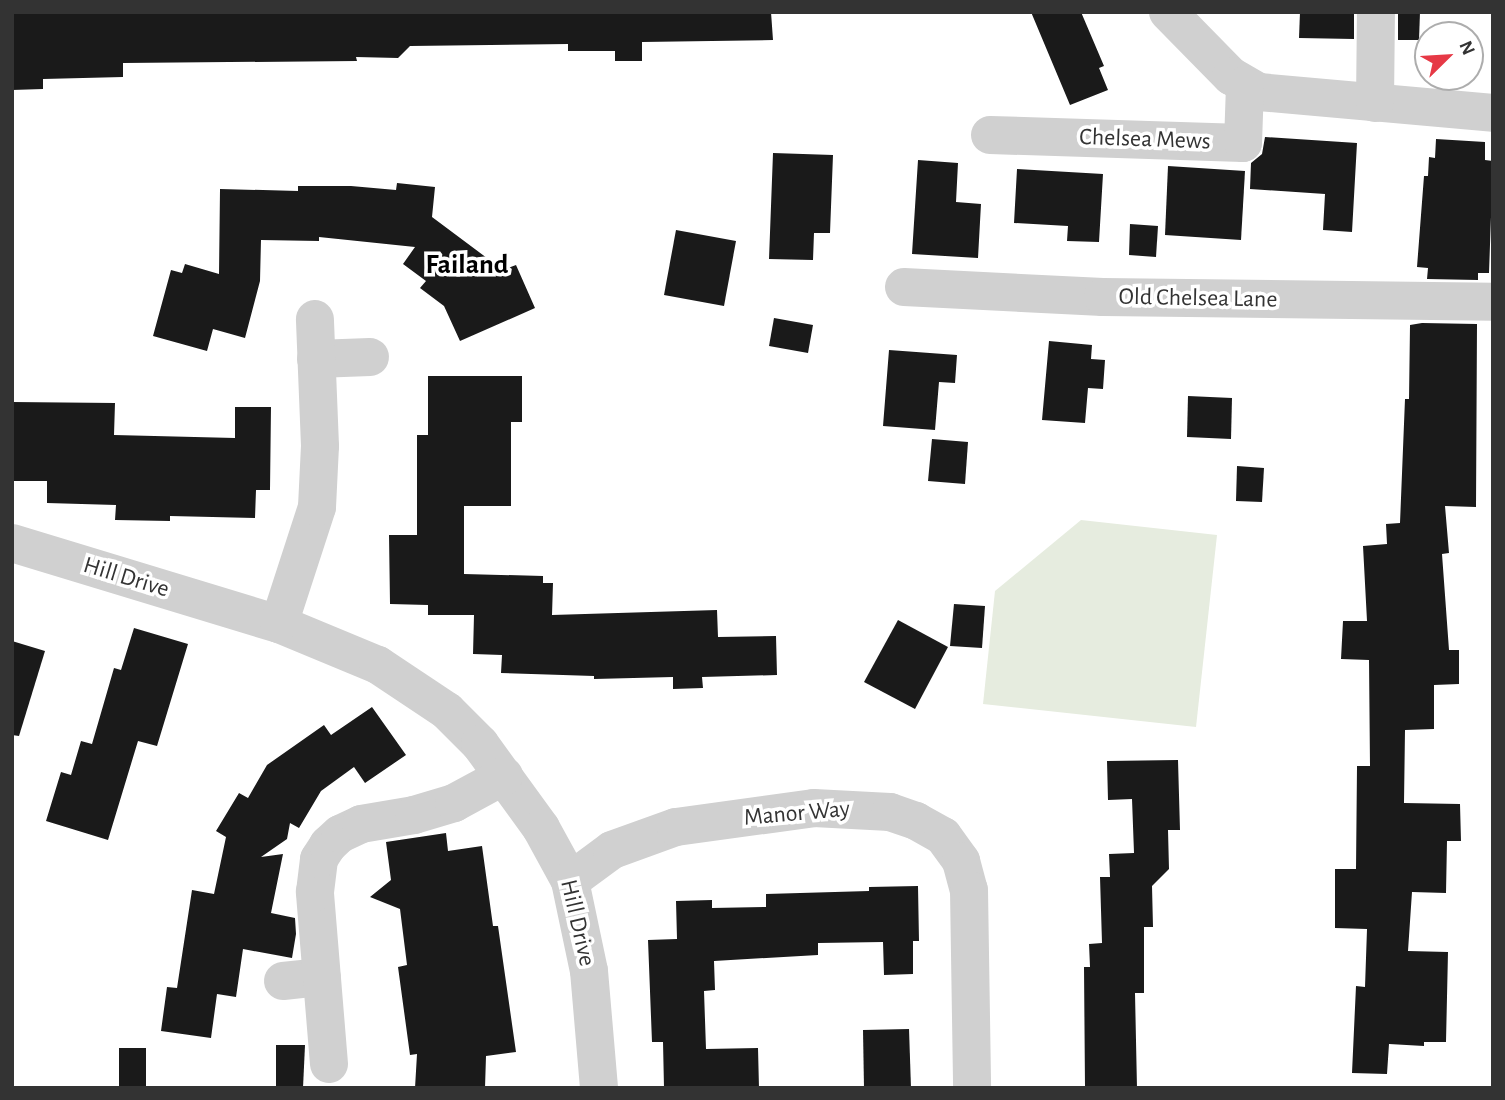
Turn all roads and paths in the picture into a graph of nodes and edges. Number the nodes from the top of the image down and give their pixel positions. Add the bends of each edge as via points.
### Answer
1 (1168, 12) edge
2 (1376, 12) edge
3 (1245, 85) junction
4 (1375, 103) junction
5 (1493, 113) edge
6 (990, 135) dead end
7 (904, 287) dead end
8 (1493, 302) edge
9 (315, 319) dead end
10 (370, 357) dead end
11 (316, 359) junction
12 (12, 543) edge
13 (279, 624) junction
14 (504, 776) junction
15 (570, 881) junction
16 (322, 977) junction
17 (283, 981) dead end
18 (329, 1065) dead end
19 (599, 1088) edge
20 (972, 1088) edge

1 - 3 street
2 - 4 street
3 - 4 street via 1259,92
3 - 6 street, Chelsea Mews via 1243,143
4 - 5 street
7 - 8 street, Old Chelsea Lane via 1103,297
9 - 11 street
10 - 11 street
11 - 13 street via 317,507
12 - 13 street, Hill Drive
13 - 14 street, Hill Drive via 377,665 412,685 447,711
14 - 15 street, Hill Drive via 541,828
14 - 16 street via 445,807 361,824 328,845 315,876
15 - 19 street, Hill Drive via 589,971
15 - 20 street, Manor Way via 612,850 676,827 814,808 890,812 916,821 943,836 961,861 969,890
16 - 17 street
16 - 18 street

